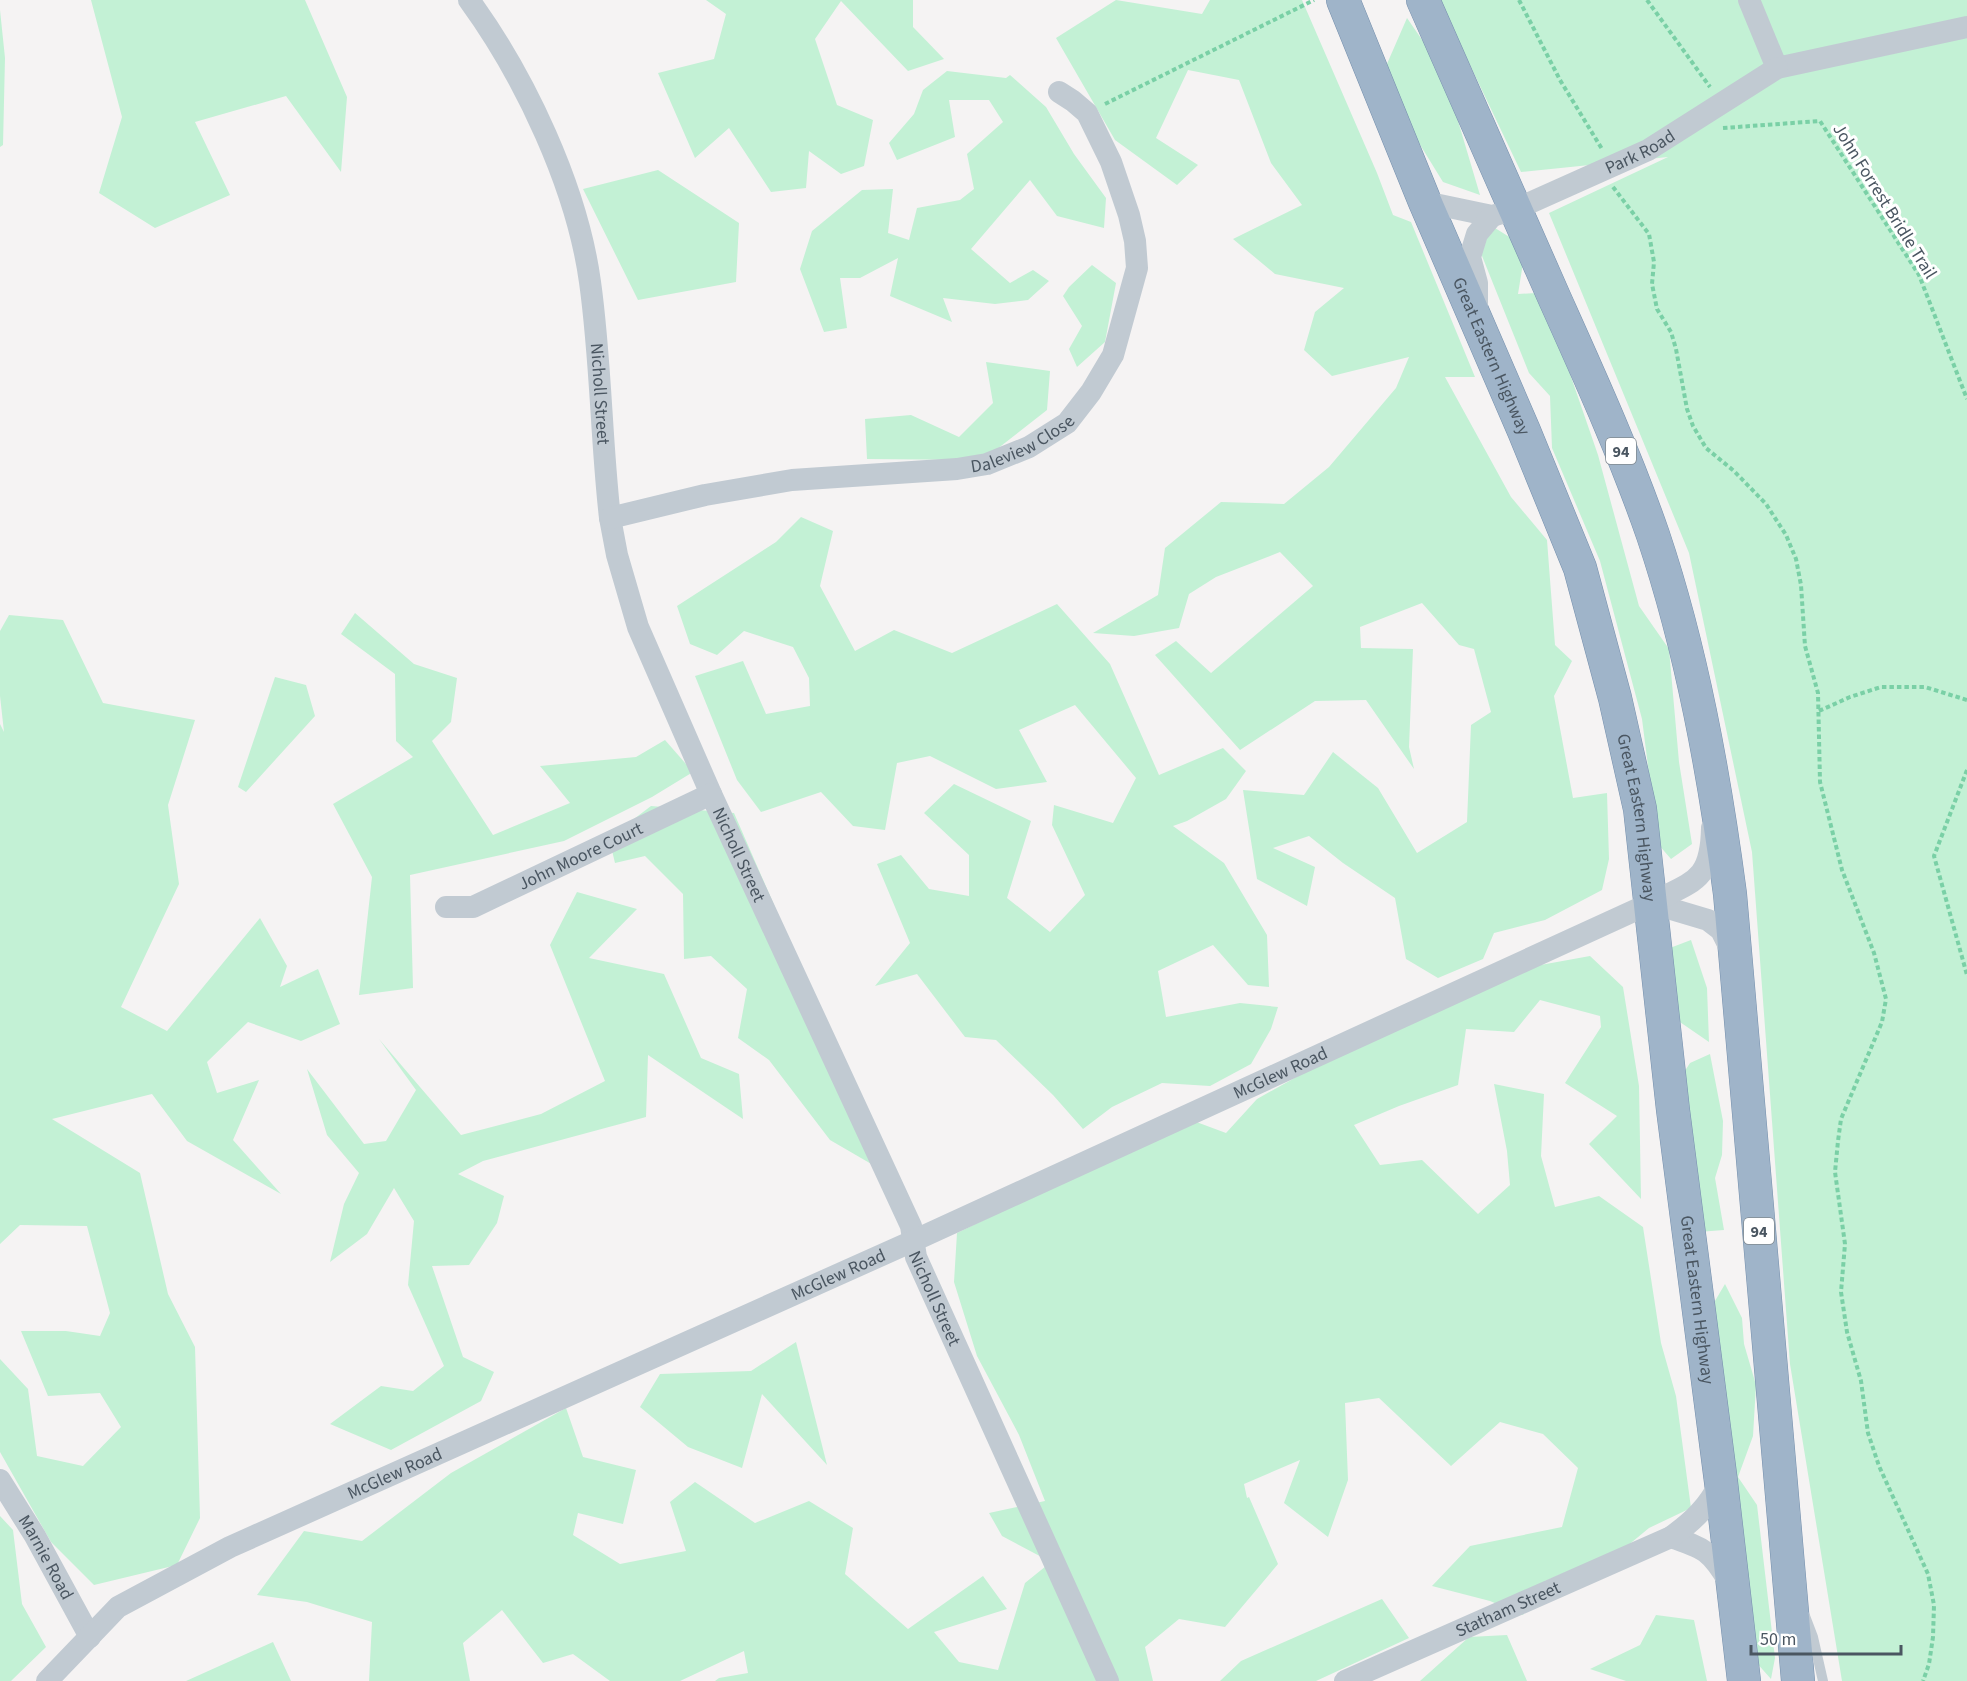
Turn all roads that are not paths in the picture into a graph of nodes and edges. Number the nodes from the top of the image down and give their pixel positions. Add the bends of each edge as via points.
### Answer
1 (469, 0) edge
2 (1343, 0) edge
3 (1422, 0) edge
4 (1749, 0) edge
5 (1967, 27) edge
6 (1777, 68) junction
7 (1059, 92) dead end
8 (1425, 202) junction
9 (1504, 213) junction
10 (1478, 324) junction
11 (610, 518) junction
12 (1711, 770) junction
13 (711, 794) junction
14 (1652, 903) junction
15 (446, 907) dead end
16 (1734, 956) junction
17 (913, 1240) junction
18 (0, 1480) edge
19 (1721, 1482) junction
20 (1671, 1537) junction
21 (1788, 1567) junction
22 (1733, 1589) junction
23 (90, 1637) junction
24 (46, 1681) edge
25 (1108, 1681) edge
26 (1344, 1681) edge
27 (1744, 1681) edge
28 (1798, 1681) edge
29 (1823, 1681) edge

1 - 11 street, Nicholl Street via 518,77 572,203 590,280
2 - 8 highway, Great Eastern Highway
3 - 9 highway, 94
4 - 6 street
5 - 6 street, Park Road
6 - 9 street, Park Road via 1648,150
7 - 11 street, Daleview Close via 1087,113 1121,188 1135,241 1137,268 1113,355 1092,393 1067,423 1029,447 987,464 792,480 705,495
8 - 9 street
8 - 10 highway, Great Eastern Highway
9 - 10 street via 1478,234 1470,257 1477,283
9 - 12 highway, 94 via 1603,405 1653,535 1680,629
10 - 14 highway, Great Eastern Highway via 1580,568 1640,809
11 - 13 street, Nicholl Street via 638,627
12 - 14 street, McGlew Road via 1708,864 1697,879
12 - 16 highway, 94 via 1726,860
13 - 15 street, John Moore Court via 473,907
13 - 17 street, Nicholl Street via 911,1226
14 - 16 street via 1708,920 1721,930
14 - 17 street, McGlew Road
14 - 19 highway, Great Eastern Highway via 1675,1122
16 - 21 highway, 94
17 - 23 street, McGlew Road via 230,1547 118,1607
17 - 25 street, Nicholl Street via 916,1257
18 - 23 street, Marnie Road
19 - 20 street, Statham Street via 1708,1504
19 - 22 highway, Great Eastern Highway
20 - 22 street via 1705,1550 1718,1562
20 - 26 street, Statham Street
21 - 28 highway, 94
21 - 29 lane via 1813,1637
22 - 27 highway, Great Eastern Highway
23 - 24 street, McGlew Road

